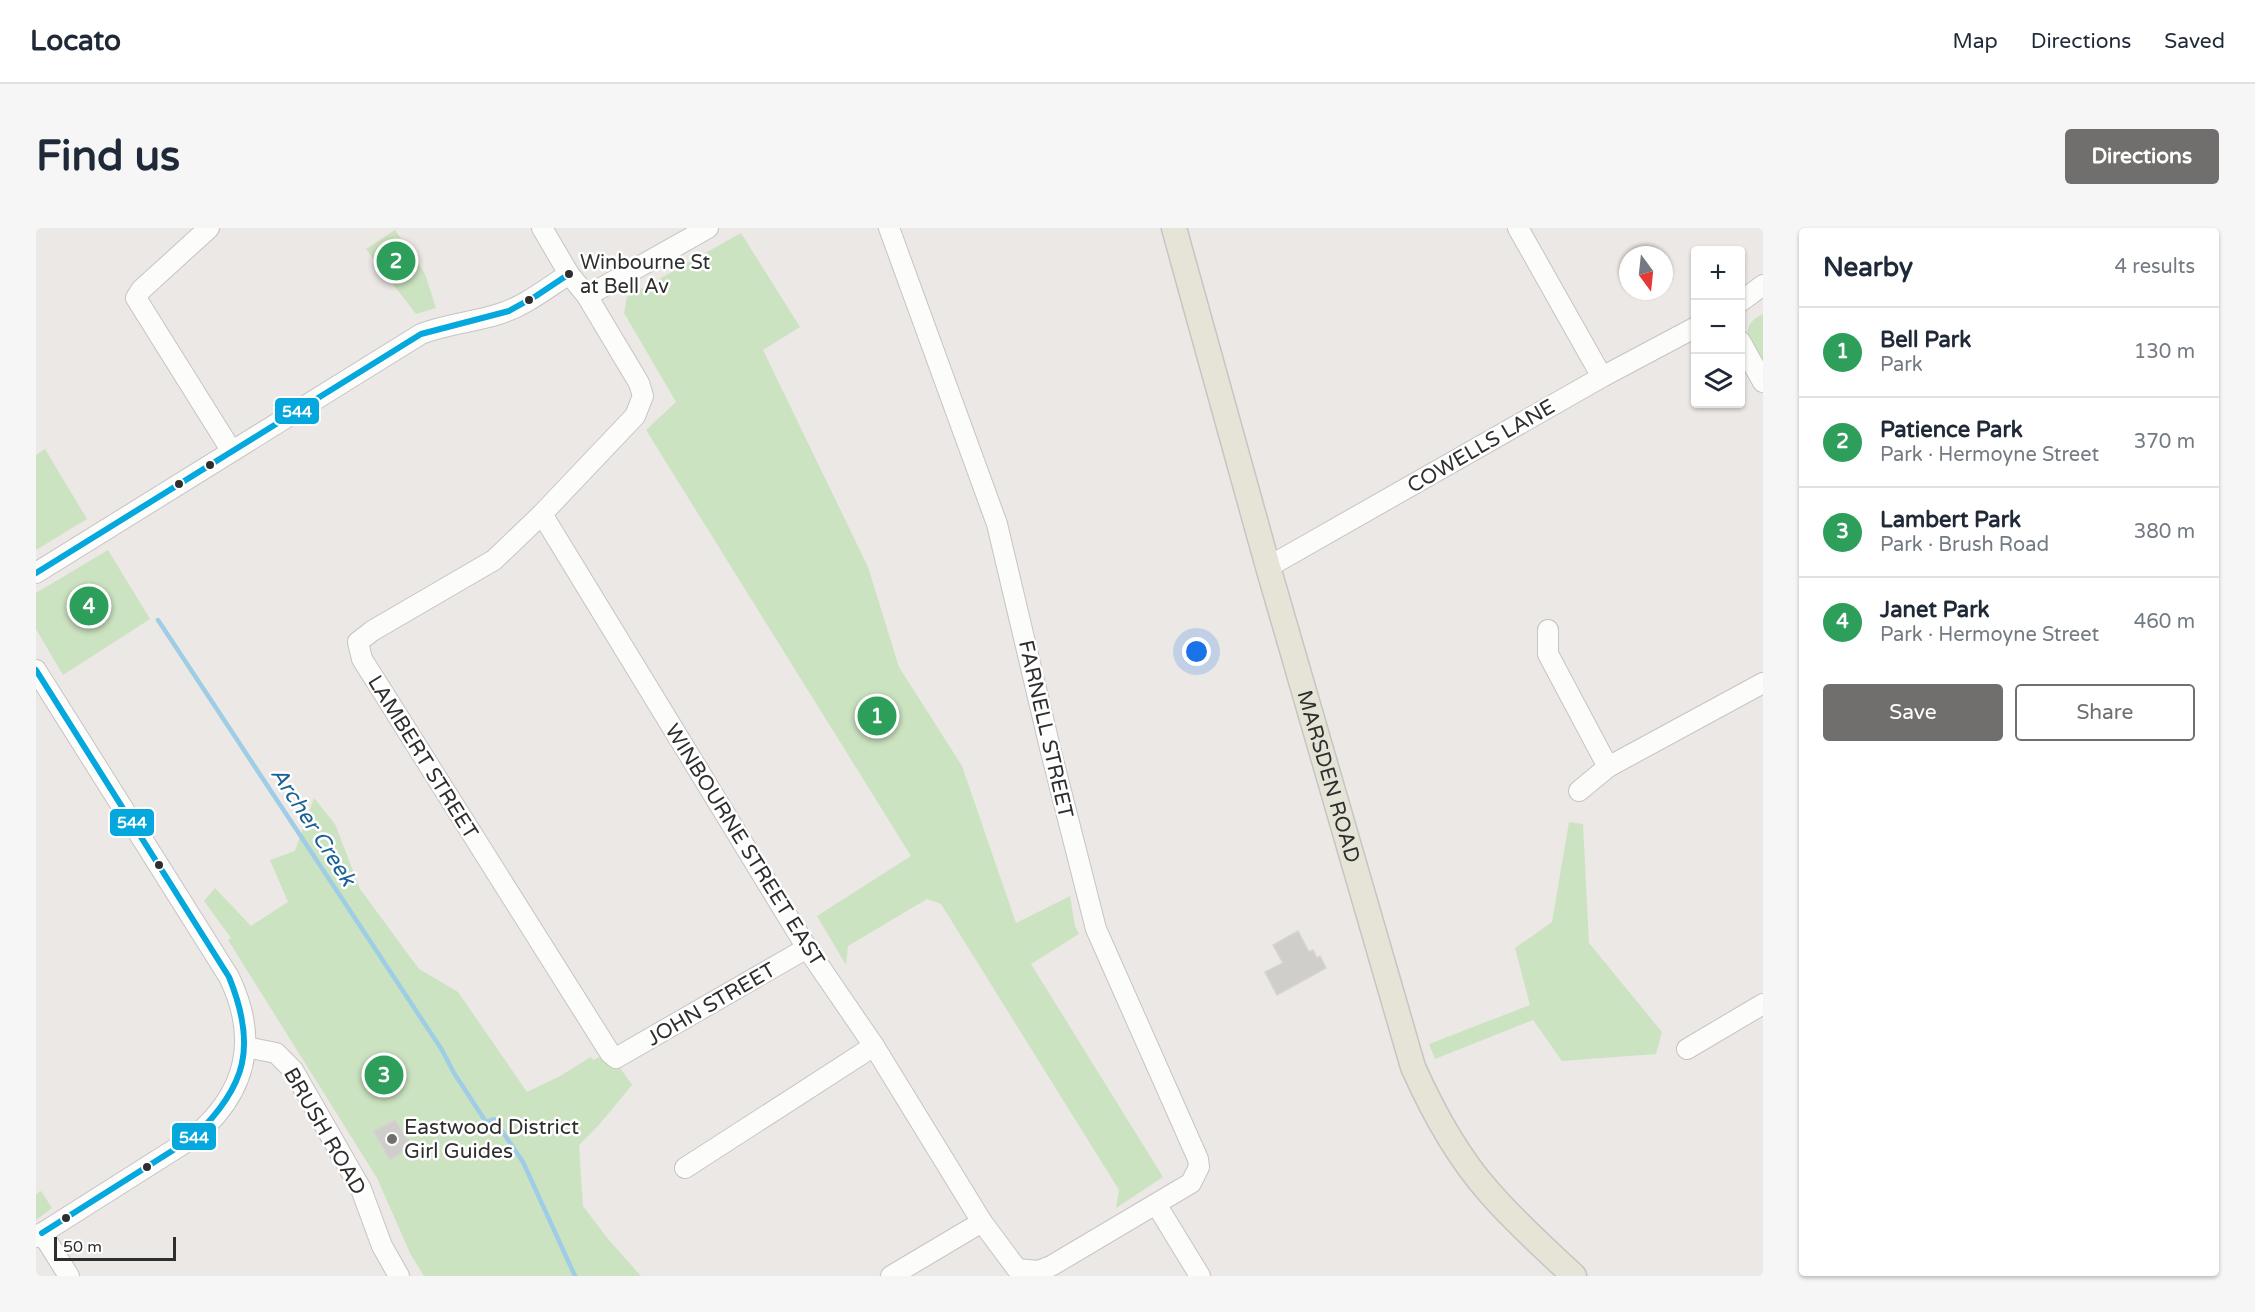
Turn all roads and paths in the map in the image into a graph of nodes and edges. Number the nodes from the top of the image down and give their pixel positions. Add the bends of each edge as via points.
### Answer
1 (209, 228) edge
2 (542, 228) edge
3 (708, 228) edge
4 (890, 228) edge
5 (1174, 228) edge
6 (1518, 228) edge
7 (569, 274) junction
8 (1763, 285) edge
9 (587, 296) junction
10 (1743, 300) edge
11 (1691, 329) edge
12 (1745, 350) edge
13 (1602, 377) junction
14 (1763, 382) edge
15 (231, 450) junction
16 (542, 514) junction
17 (1269, 567) junction
18 (36, 573) edge
19 (1548, 630) dead end
20 (36, 670) edge
21 (1763, 683) edge
22 (1608, 767) junction
23 (1579, 790) dead end
24 (807, 948) junction
25 (1763, 1004) edge
26 (874, 1046) junction
27 (246, 1047) junction
28 (1687, 1049) dead end
29 (616, 1058) joint
30 (685, 1168) dead end
31 (1156, 1204) junction
32 (982, 1222) junction
33 (39, 1235) edge
34 (69, 1276) edge
35 (399, 1276) edge
36 (891, 1276) edge
37 (1200, 1276) edge
38 (1574, 1276) edge

1 - 15 street via 136,298
2 - 7 street
3 - 9 street
4 - 31 street, FARNELL STREET via 997,524 1096,929 1198,1159 1199,1167 1191,1183
5 - 17 main road, MARSDEN ROAD
6 - 13 street
7 - 9 street
7 - 15 street via 499,314 421,334
8 - 10 street
9 - 16 street via 643,396 635,416
11 - 13 street, COWELLS LANE
12 - 14 street
13 - 17 street, COWELLS LANE
15 - 18 street
16 - 24 street, WINBOURNE STREET EAST
16 - 29 street, LAMBERT STREET via 494,560 358,642 362,659
17 - 38 main road, MARSDEN ROAD via 1413,1067 1443,1126 1474,1173 1513,1218
19 - 22 street via 1548,654
20 - 27 street via 229,977 243,1012
21 - 22 street
22 - 23 street
24 - 26 street, WINBOURNE STREET EAST
24 - 29 street, JOHN STREET
25 - 28 street
26 - 30 street
26 - 32 street, WINBOURNE STREET EAST
27 - 33 street via 237,1081 211,1123
27 - 35 street, BRUSH ROAD via 276,1053 293,1070 361,1189 382,1246
31 - 32 street, WINBOURNE STREET EAST via 1052,1266 1038,1270 1017,1269
31 - 37 street
32 - 36 street
33 - 34 street

